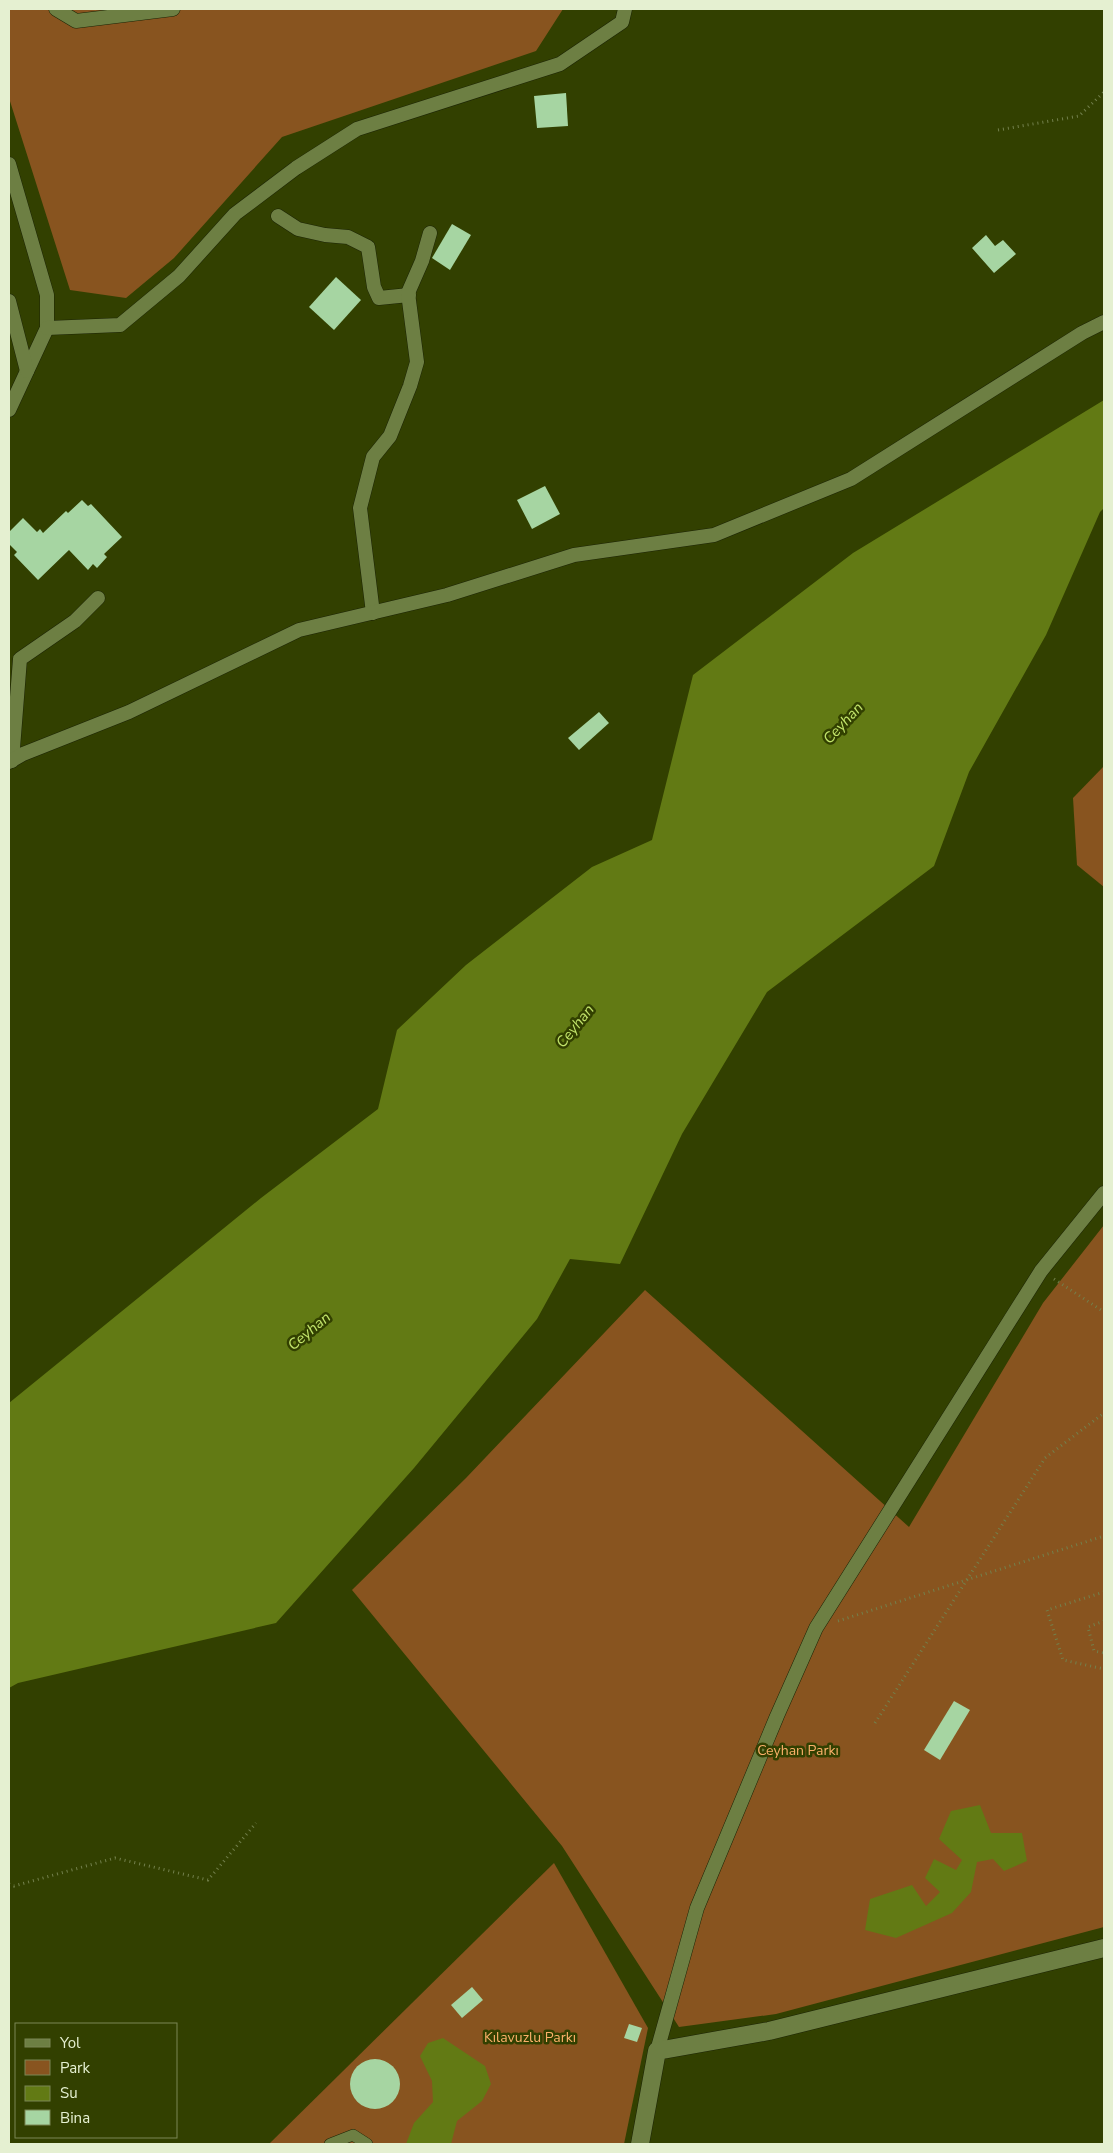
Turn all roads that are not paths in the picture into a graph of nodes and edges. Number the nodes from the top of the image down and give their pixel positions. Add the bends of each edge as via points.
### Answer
1 (56, 9) edge
2 (173, 9) edge
3 (625, 9) edge
4 (137, 10) edge
5 (9, 164) edge
6 (278, 216) dead end
7 (430, 233) dead end
8 (409, 295) junction
9 (9, 301) edge
10 (1104, 322) edge
11 (47, 328) junction
12 (27, 371) junction
13 (9, 410) edge
14 (98, 598) dead end
15 (374, 612) junction
16 (10, 762) edge
17 (1104, 1193) edge
18 (1104, 1948) edge
19 (657, 2051) junction
20 (330, 2144) edge
21 (367, 2144) edge
22 (640, 2144) edge

1 - 4 street via 76,21
2 - 4 street
3 - 11 street via 622,22 560,64 357,128 296,168 236,214 179,276 120,325
5 - 11 street via 47,295
6 - 8 street via 298,229 348,238 368,247 374,287 379,298
7 - 8 street
8 - 15 street via 417,362 390,436 373,457 360,508
9 - 12 street
10 - 15 street via 851,479 714,535 574,555 447,595
11 - 12 street
12 - 13 street
14 - 16 street via 75,621 20,659
15 - 16 street via 299,630 130,712
17 - 19 street via 1041,1271 816,1628 697,1908
18 - 19 street via 769,2031
19 - 22 street
20 - 21 street via 353,2135

